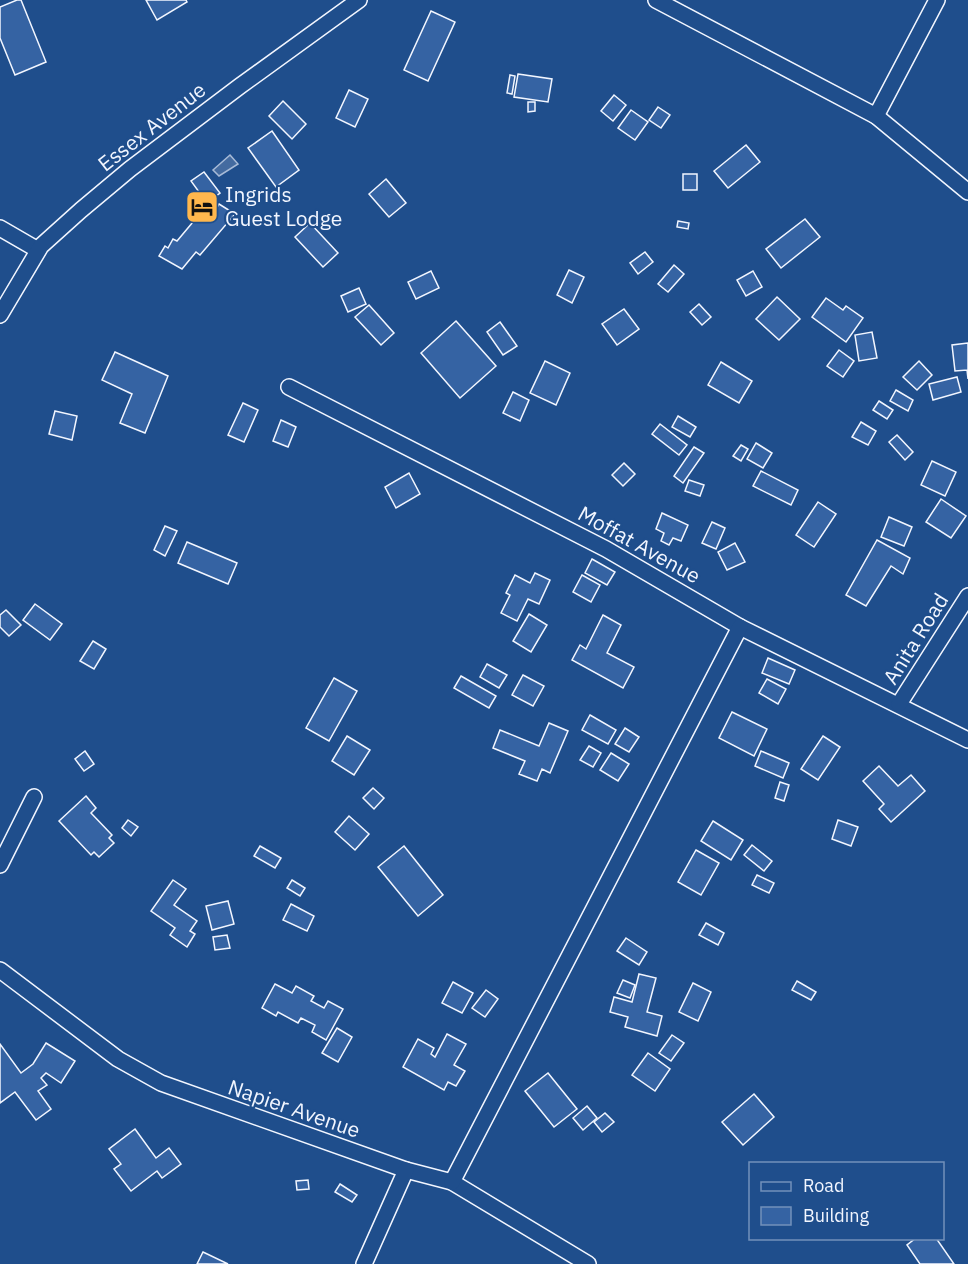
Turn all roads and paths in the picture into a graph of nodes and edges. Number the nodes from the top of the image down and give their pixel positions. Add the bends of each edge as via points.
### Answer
1 (359, 0) edge
2 (656, 0) edge
3 (937, 0) edge
4 (876, 116) junction
5 (968, 192) edge
6 (0, 228) edge
7 (38, 250) junction
8 (0, 315) edge
9 (289, 387) dead end
10 (968, 596) edge
11 (740, 627) junction
12 (899, 704) junction
13 (968, 741) edge
14 (34, 797) dead end
15 (0, 865) edge
16 (0, 969) edge
17 (406, 1170) junction
18 (452, 1182) junction
19 (364, 1264) edge
20 (588, 1264) edge

1 - 7 street, Essex Avenue via 130,169
2 - 4 street
3 - 4 street
4 - 5 street
6 - 7 street
7 - 8 street, Essex Avenue
9 - 11 street, Moffat Avenue via 606,549
10 - 12 street, Anita Road
11 - 12 street, Moffat Avenue
11 - 18 street
12 - 13 street, Moffat Avenue
14 - 15 street
16 - 17 street, Napier Avenue via 118,1059 161,1083
17 - 18 street, Napier Avenue
17 - 19 street
18 - 20 street, Napier Avenue

